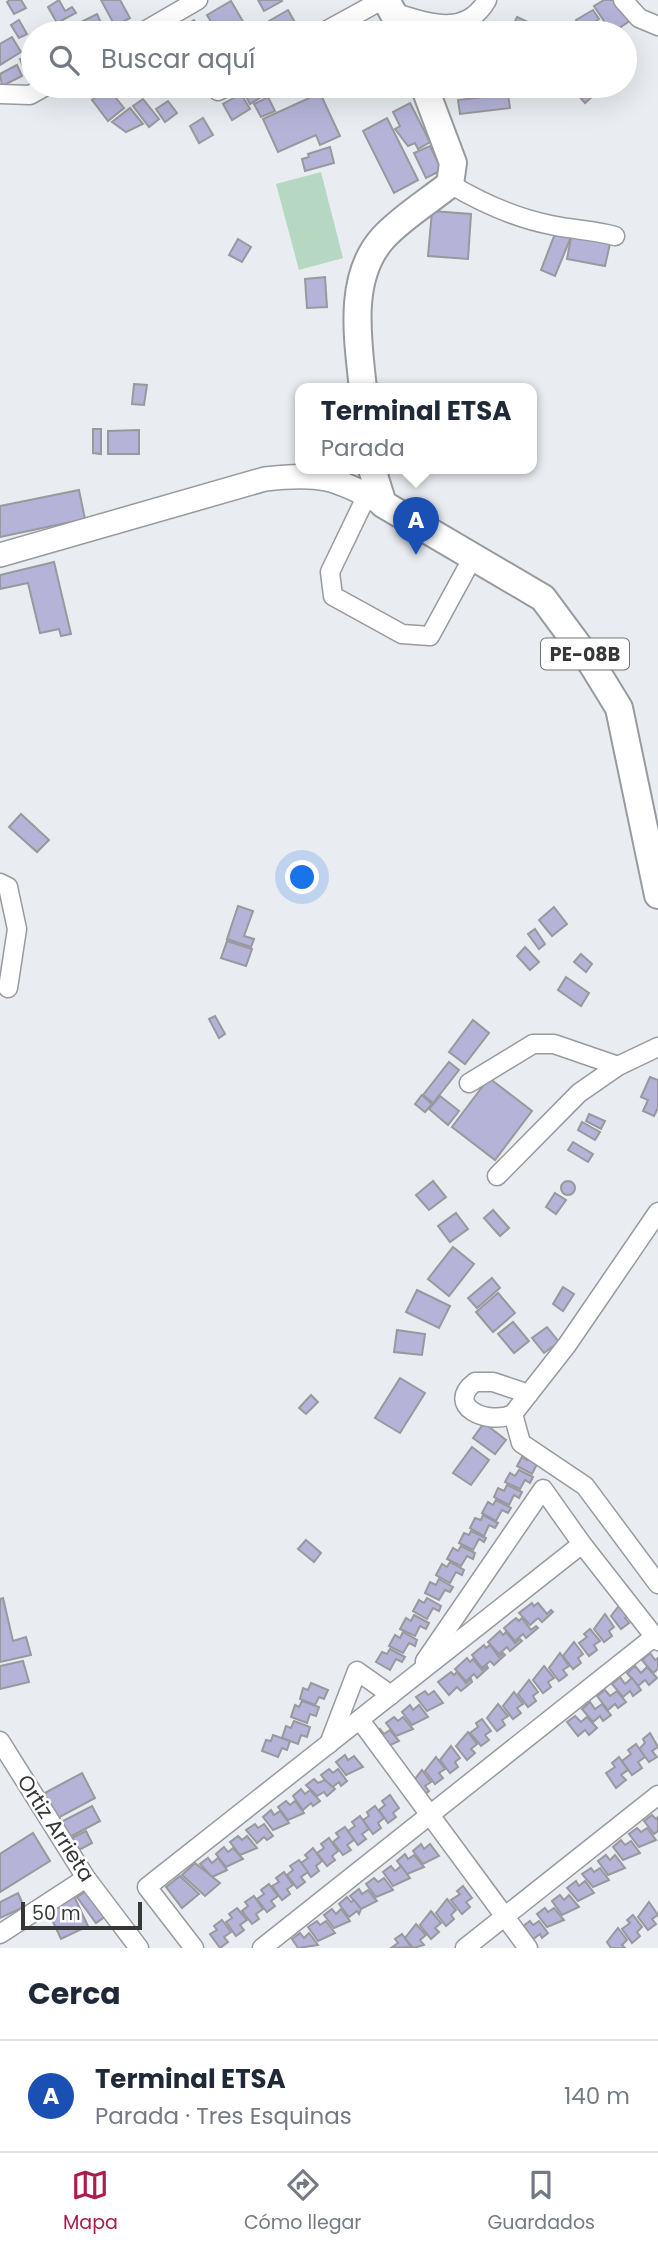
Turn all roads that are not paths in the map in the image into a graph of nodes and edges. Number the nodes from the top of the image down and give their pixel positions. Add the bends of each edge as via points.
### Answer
1 (198, 0) edge
2 (487, 0) edge
3 (623, 0) edge
4 (392, 12) edge
5 (162, 21) edge
6 (362, 21) edge
7 (422, 21) edge
8 (465, 21) edge
9 (658, 26) edge
10 (0, 94) edge
11 (21, 95) edge
12 (429, 98) edge
13 (450, 184) junction
14 (615, 236) dead end
15 (363, 383) edge
16 (374, 489) edge
17 (0, 555) edge
18 (473, 557) junction
19 (0, 883) edge
20 (658, 895) edge
21 (8, 988) dead end
22 (658, 1046) edge
23 (618, 1066) junction
24 (469, 1083) dead end
25 (497, 1176) dead end
26 (658, 1212) edge
27 (529, 1394) junction
28 (513, 1414) junction
29 (582, 1544) junction
30 (658, 1584) edge
31 (656, 1639) edge
32 (415, 1676) junction
33 (391, 1695) junction
34 (360, 1720) junction
35 (0, 1741) edge
36 (329, 1744) junction
37 (658, 1795) edge
38 (431, 1815) junction
39 (86, 1878) junction
40 (505, 1915) junction
41 (0, 1934) edge
42 (139, 1948) edge
43 (194, 1948) edge
44 (262, 1948) edge
45 (465, 1948) edge
46 (528, 1948) edge

1 - 5 street
2 - 8 street
3 - 9 street via 639,18
4 - 6 street
4 - 7 street
10 - 11 street
12 - 13 highway via 453,163
13 - 14 street via 514,215
13 - 15 highway via 382,239 366,267 358,298
16 - 17 main road via 302,475 265,479
16 - 18 highway, PE-08B
16 - 18 street via 330,572 333,596 402,635 430,636
18 - 20 highway, PE-08B via 543,598 619,708
19 - 21 street via 8,887 17,929
22 - 23 street
23 - 24 street via 554,1044 533,1044
23 - 25 street via 579,1093
26 - 27 street
27 - 28 street
27 - 28 street via 493,1382 475,1382 467,1391 467,1406 476,1415 493,1419
28 - 30 street via 522,1443 585,1486
29 - 31 street
29 - 32 street
29 - 32 street via 543,1489
31 - 38 street
32 - 33 street
33 - 34 street
33 - 36 street via 357,1671
34 - 36 street
34 - 38 street
35 - 39 street, Ortiz Arrieta
36 - 43 street via 147,1887
37 - 40 street
38 - 40 street
38 - 44 street
39 - 41 street
39 - 42 street, Ortiz Arrieta
40 - 45 street
40 - 46 street

